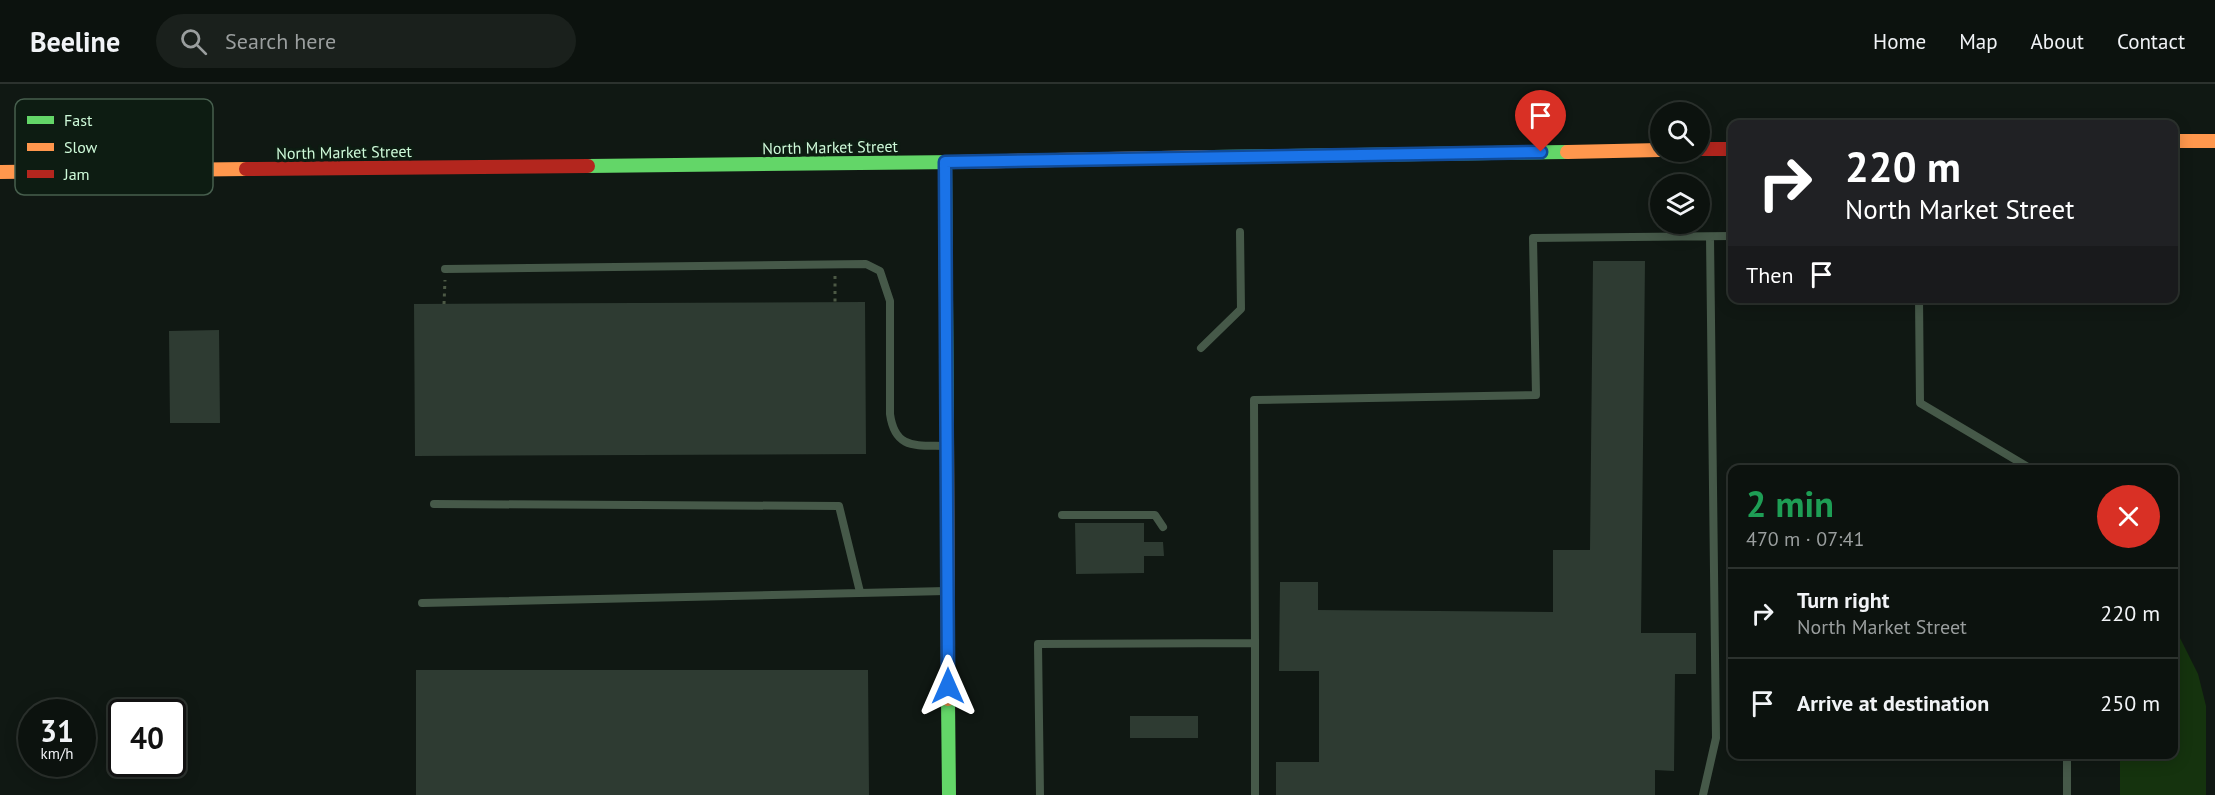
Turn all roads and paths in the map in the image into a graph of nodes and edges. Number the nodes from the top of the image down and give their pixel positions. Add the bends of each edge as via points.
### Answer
1 (2178, 141) edge
2 (2215, 141) edge
3 (1710, 149) edge
4 (1728, 149) edge
5 (1650, 150) edge
6 (945, 162) junction
7 (213, 170) edge
8 (0, 172) edge
9 (15, 172) edge
10 (1240, 232) dead end
11 (1728, 236) edge
12 (1710, 237) junction
13 (835, 265) junction
14 (445, 269) joint
15 (835, 302) dead end
16 (1919, 303) edge
17 (444, 304) dead end
18 (1201, 348) dead end
19 (948, 446) junction
20 (2025, 465) edge
21 (434, 504) dead end
22 (1062, 515) dead end
23 (1163, 527) dead end
24 (860, 591) junction
25 (947, 591) junction
26 (422, 603) dead end
27 (1255, 643) junction
28 (2067, 759) edge
29 (949, 795) edge
30 (1040, 795) edge
31 (1256, 795) edge
32 (1703, 795) edge
33 (2067, 795) edge

1 - 2 main road
3 - 4 main road
5 - 6 main road, North Market Street
6 - 7 main road, North Market Street
6 - 19 main road
8 - 9 main road, North Market Street
10 - 18 lane via 1241,309
11 - 12 lane
12 - 27 lane via 1533,238 1536,395 1254,400
12 - 32 lane via 1716,738
13 - 14 lane
13 - 15 path
13 - 19 lane via 866,264 879,271 885,285 890,301 892,429 908,443
14 - 17 path
16 - 20 lane via 1920,403
19 - 25 main road
21 - 24 lane via 839,506
22 - 23 lane via 1155,515
24 - 25 lane
24 - 26 lane
25 - 29 main road
27 - 30 lane via 1038,644
27 - 31 lane
28 - 33 lane

